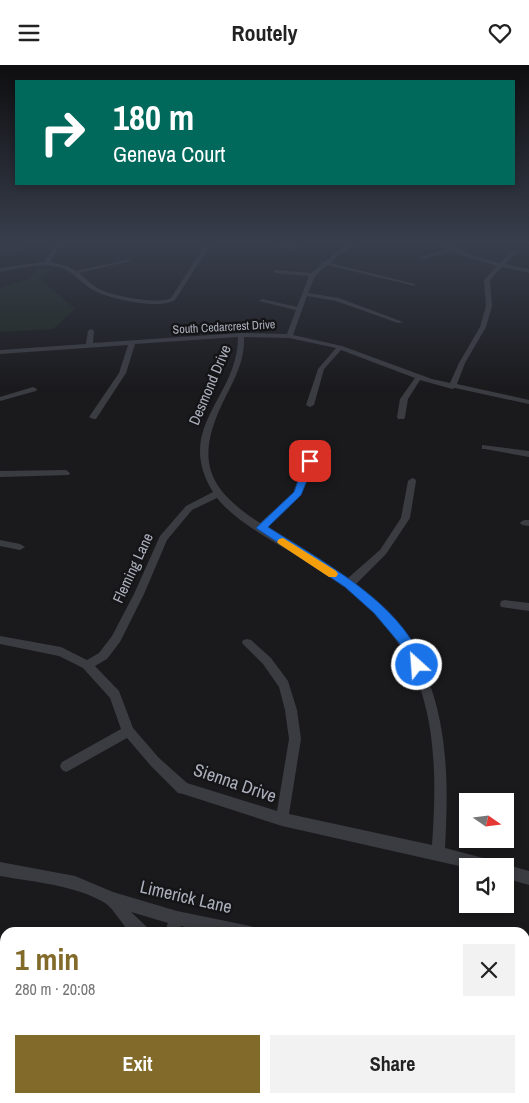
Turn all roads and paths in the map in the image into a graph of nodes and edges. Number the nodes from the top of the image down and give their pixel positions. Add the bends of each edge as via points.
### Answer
1 (98, 290) edge
2 (179, 290) edge
3 (306, 290) edge
4 (488, 290) edge
5 (305, 294) junction
6 (262, 301) dead end
7 (298, 309) junction
8 (400, 322) dead end
9 (91, 331) dead end
10 (241, 335) junction
11 (288, 336) junction
12 (132, 343) junction
13 (89, 345) junction
14 (340, 347) junction
15 (0, 352) edge
16 (418, 377) junction
17 (452, 387) junction
18 (33, 389) dead end
19 (0, 399) edge
20 (529, 402) edge
21 (310, 405) dead end
22 (93, 417) dead end
23 (401, 417) dead end
24 (485, 447) dead end
25 (529, 454) edge
26 (310, 461) dead end
27 (66, 473) dead end
28 (0, 474) edge
29 (412, 481) dead end
30 (217, 494) junction
31 (261, 528) junction
32 (0, 543) edge
33 (20, 547) dead end
34 (349, 584) junction
35 (505, 604) dead end
36 (529, 607) edge
37 (0, 640) edge
38 (247, 643) dead end
39 (87, 665) junction
40 (128, 731) junction
41 (66, 766) dead end
42 (282, 819) junction
43 (438, 853) junction
44 (459, 859) edge
45 (0, 869) edge
46 (514, 874) edge
47 (529, 878) edge
48 (112, 899) junction
49 (177, 918) junction
50 (136, 927) edge
51 (173, 927) edge
52 (221, 927) edge

1 - 2 street via 120,297 168,302
3 - 5 street
4 - 17 street via 489,305 483,327
5 - 7 street
5 - 8 street via 337,299
6 - 7 street
7 - 11 street
9 - 13 street
10 - 11 street, South Cedarcrest Drive
10 - 12 street, South Cedarcrest Drive
10 - 30 street, Desmond Drive via 242,351 204,435 205,466
11 - 14 street, South Cedarcrest Drive
12 - 13 street, South Cedarcrest Drive
12 - 22 street via 124,370
13 - 15 street, South Cedarcrest Drive
14 - 16 street, South Cedarcrest Drive
14 - 21 street via 321,369
16 - 17 street, South Cedarcrest Drive
16 - 23 street via 404,399
17 - 20 street, South Cedarcrest Drive
18 - 19 street
24 - 25 street
26 - 31 street via 298,493
27 - 28 street
29 - 34 street via 405,518 383,552
30 - 31 street, Desmond Drive via 234,511
30 - 39 street, Fleming Lane via 189,508 163,538 116,639 103,656
31 - 34 street, Desmond Drive
32 - 33 street
34 - 43 street, Desmond Drive via 378,609 406,641 423,678 436,720 442,774
35 - 36 street
37 - 39 street, Sienna Drive via 61,652
38 - 42 street via 267,661 284,685 291,710 295,739
39 - 40 street, Sienna Drive via 115,695
40 - 41 street
40 - 42 street, Sienna Drive via 183,788
42 - 43 street, Sienna Drive
43 - 44 street, Sienna Drive
45 - 48 street, Limerick Lane via 76,883
46 - 47 street
48 - 49 street, Limerick Lane
48 - 50 street, Limerick Lane
49 - 51 street
49 - 52 street, Limerick Lane

